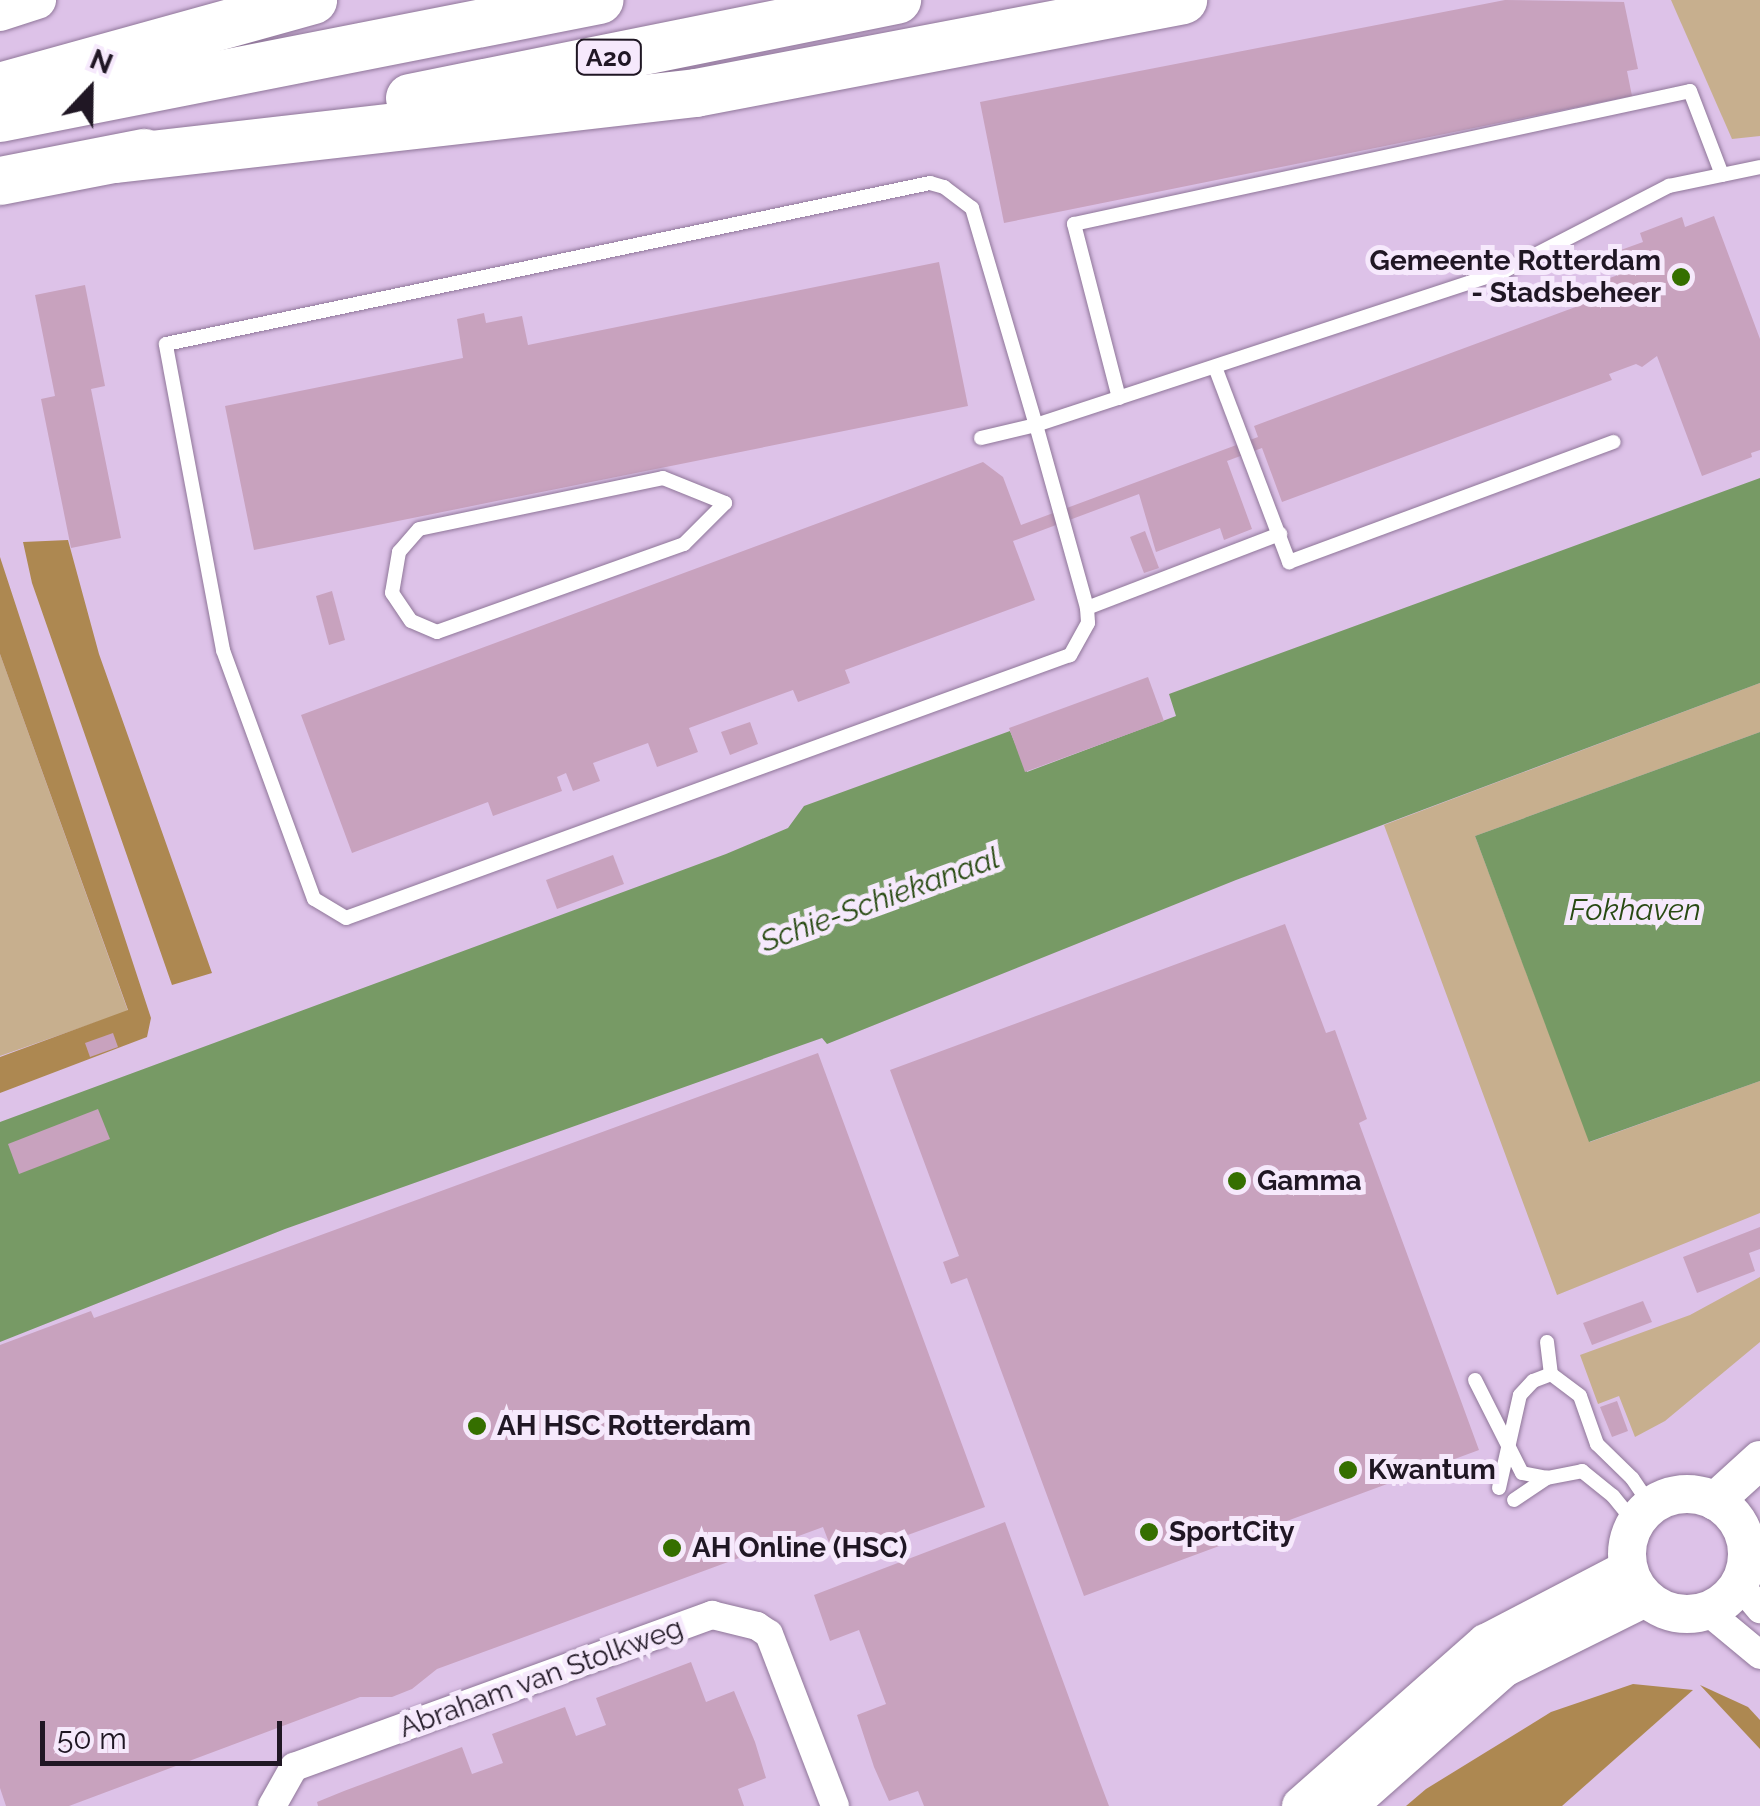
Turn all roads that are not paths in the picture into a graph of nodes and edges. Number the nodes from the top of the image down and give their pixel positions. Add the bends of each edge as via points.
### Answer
1 (38, 0) edge
2 (312, 0) edge
3 (599, 0) edge
4 (897, 0) edge
5 (1183, 0) edge
6 (0, 12) edge
7 (0, 87) edge
8 (0, 118) edge
9 (116, 158) junction
10 (1760, 167) edge
11 (1722, 175) junction
12 (0, 181) edge
13 (1215, 367) junction
14 (1120, 398) junction
15 (1036, 424) junction
16 (981, 438) dead end
17 (1614, 442) dead end
18 (725, 503) joint
19 (1280, 534) junction
20 (1087, 608) junction
21 (1546, 1342) dead end
22 (1551, 1374) junction
23 (1475, 1380) dead end
24 (1510, 1448) junction
25 (1607, 1456) junction
26 (1760, 1460) edge
27 (1589, 1474) junction
28 (1548, 1478) junction
29 (1499, 1488) dead end
30 (1514, 1500) dead end
31 (1715, 1501) junction
32 (1643, 1514) junction
33 (1752, 1529) edge
34 (1636, 1584) junction
35 (1750, 1596) edge
36 (1707, 1611) junction
37 (1760, 1655) edge
38 (272, 1806) edge
39 (835, 1806) edge
40 (1301, 1806) edge
41 (1348, 1806) edge

1 - 6 street
2 - 7 highway
3 - 8 highway, A20
4 - 9 highway, A20
5 - 9 highway, A20 via 696,93
9 - 12 highway, A20
10 - 11 lane
11 - 13 lane via 1669,186 1504,271
11 - 14 lane via 1690,90 1074,224
13 - 14 lane
13 - 19 lane
14 - 15 lane
15 - 16 lane
15 - 20 lane
15 - 20 lane via 972,208 930,183 166,344 223,650 314,900 346,918 1070,655 1088,623
17 - 19 lane via 1289,562
18 - 18 lane via 663,478 420,529 399,552 392,593 412,621 437,632 684,544
19 - 20 lane
21 - 22 lane
22 - 24 lane via 1520,1394
22 - 25 lane via 1580,1396 1596,1444
23 - 24 lane
24 - 28 lane via 1522,1473
24 - 29 lane
25 - 27 lane
25 - 32 lane via 1632,1478
26 - 31 street
27 - 28 lane
27 - 32 lane
28 - 30 lane
31 - 32 street via 1682,1494
31 - 33 street
32 - 34 street via 1626,1553
33 - 35 street
34 - 36 street via 1674,1613
34 - 40 street via 1486,1643
34 - 41 street via 1504,1668
35 - 36 street
36 - 37 street
38 - 39 street, Abraham van Stolkweg via 294,1768 712,1616 768,1634

